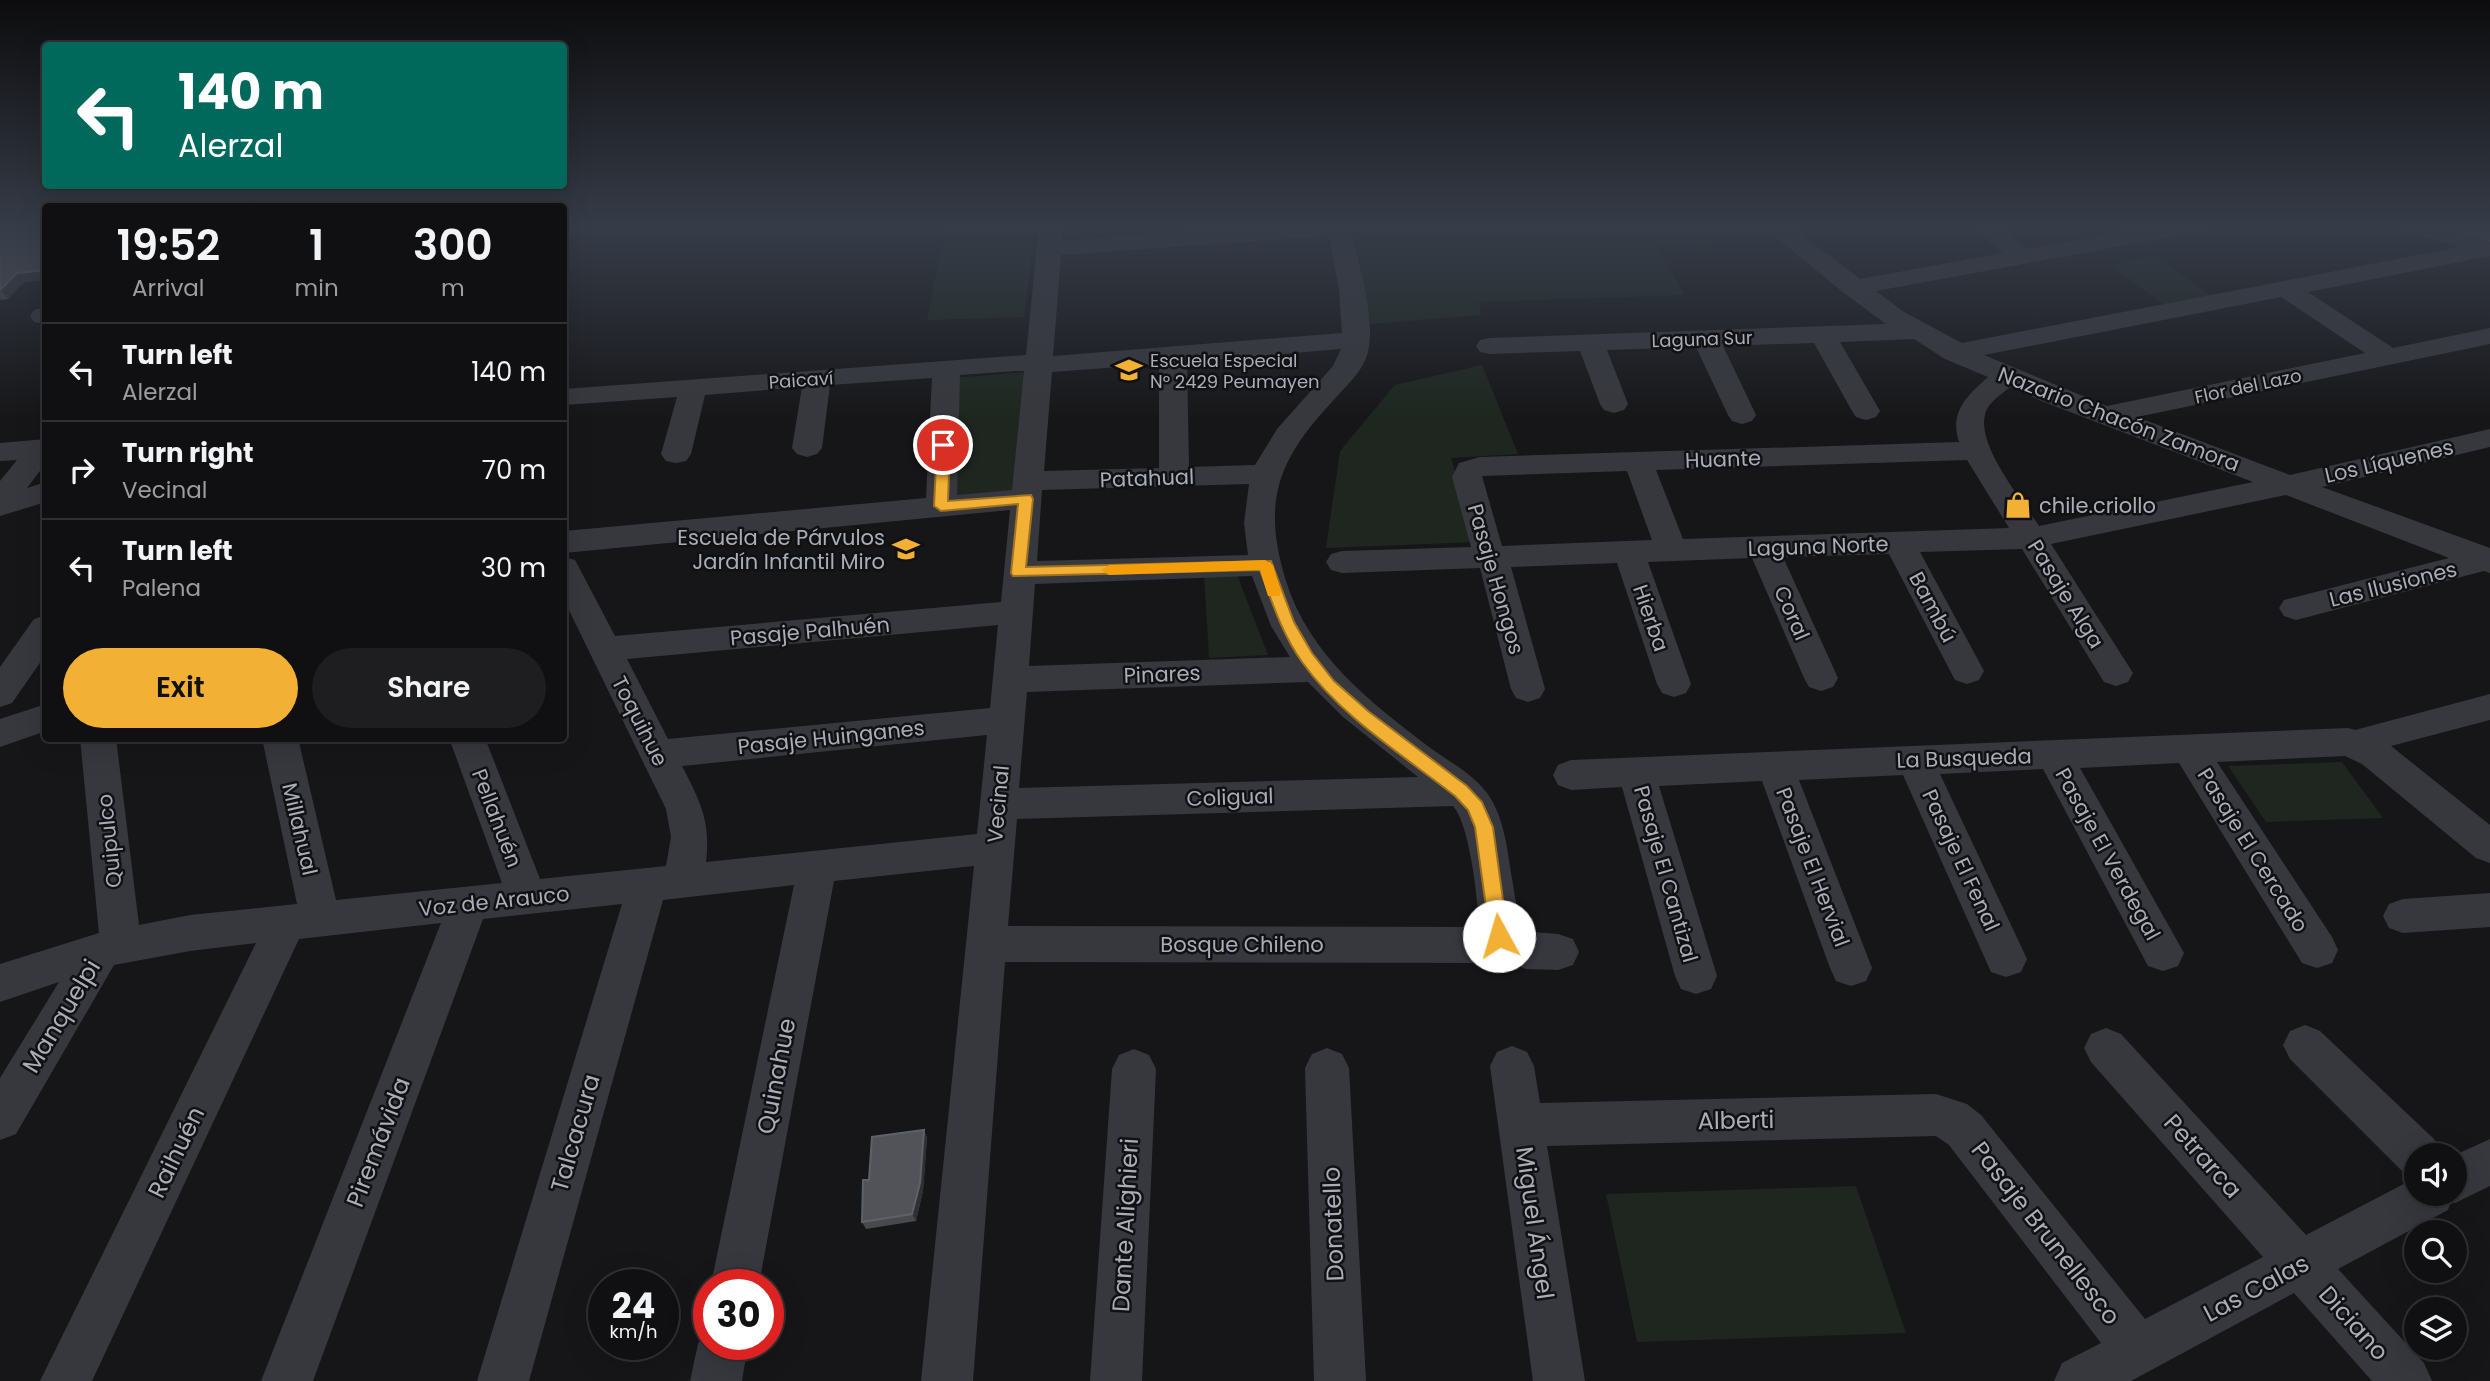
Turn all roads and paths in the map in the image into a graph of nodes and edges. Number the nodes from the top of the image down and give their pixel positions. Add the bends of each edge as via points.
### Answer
1 (1044, 290) edge
2 (1349, 290) edge
3 (1857, 290) edge
4 (2278, 290) edge
5 (2288, 290) edge
6 (1915, 331) junction
7 (1823, 335) junction
8 (2490, 336) edge
9 (1706, 339) junction
10 (1356, 340) junction
11 (1591, 343) junction
12 (1490, 346) dead end
13 (1955, 352) junction
14 (1173, 355) junction
15 (2389, 357) junction
16 (1038, 364) junction
17 (946, 369) junction
18 (2006, 376) junction
19 (817, 378) junction
20 (693, 388) junction
21 (567, 400) edge
22 (1614, 404) dead end
23 (1866, 411) dead end
24 (1742, 415) dead end
25 (2107, 415) junction
26 (2490, 438) edge
27 (807, 448) dead end
28 (42, 449) edge
29 (42, 450) edge
30 (1976, 451) junction
31 (0, 452) edge
32 (676, 454) dead end
33 (1638, 461) junction
34 (1470, 470) joint
35 (1266, 474) junction
36 (1174, 477) junction
37 (2288, 485) junction
38 (1026, 490) junction
39 (42, 493) edge
40 (0, 504) edge
41 (941, 506) junction
42 (2031, 538) junction
43 (567, 542) edge
44 (1899, 543) junction
45 (1763, 548) junction
46 (1672, 551) junction
47 (1629, 552) junction
48 (1491, 557) junction
49 (2489, 560) edge
50 (1342, 562) dead end
51 (1265, 565) junction
52 (1019, 573) junction
53 (567, 574) edge
54 (2296, 608) dead end
55 (1016, 612) junction
56 (42, 633) edge
57 (605, 649) junction
58 (1315, 668) junction
59 (1967, 671) dead end
60 (2116, 673) dead end
61 (1821, 677) dead end
62 (1009, 680) junction
63 (1674, 684) dead end
64 (1528, 689) dead end
65 (0, 694) edge
66 (2490, 707) edge
67 (42, 718) edge
68 (1006, 720) junction
69 (0, 733) edge
70 (98, 742) edge
71 (280, 742) edge
72 (468, 742) edge
73 (2358, 745) junction
74 (2189, 749) junction
75 (657, 754) junction
76 (2054, 755) junction
77 (1915, 760) junction
78 (1775, 766) junction
79 (1636, 772) junction
80 (1571, 775) dead end
81 (1461, 791) junction
82 (998, 804) junction
83 (2490, 847) edge
84 (994, 848) junction
85 (817, 867) junction
86 (666, 883) junction
87 (527, 898) junction
88 (469, 904) junction
89 (2490, 911) edge
90 (2403, 916) dead end
91 (303, 921) junction
92 (1496, 941) junction
93 (986, 944) junction
94 (111, 947) junction
95 (2317, 950) dead end
96 (1558, 952) dead end
97 (2163, 953) dead end
98 (2007, 959) dead end
99 (1851, 968) dead end
100 (1696, 976) dead end
101 (0, 983) edge
102 (2305, 1045) dead end
103 (2106, 1048) dead end
104 (1512, 1066) dead end
105 (1327, 1068) dead end
106 (1134, 1069) dead end
107 (0, 1119) edge
108 (1951, 1119) joint
109 (1521, 1125) junction
110 (2406, 1143) edge
111 (2490, 1161) edge
112 (2467, 1173) edge
113 (2409, 1206) edge
114 (2301, 1265) junction
115 (738, 1269) edge
116 (2138, 1350) junction
117 (720, 1360) edge
118 (66, 1381) edge
119 (287, 1381) edge
120 (503, 1381) edge
121 (716, 1381) edge
122 (947, 1381) edge
123 (1116, 1381) edge
124 (1339, 1381) edge
125 (1559, 1381) edge
126 (2080, 1381) edge
127 (2406, 1381) edge

1 - 16 street, Vecinal
2 - 10 street
3 - 6 street, Nazario Chacón Zamora
4 - 13 street
5 - 15 street
6 - 7 street, Laguna Sur
6 - 13 street, Nazario Chacón Zamora
7 - 9 street, Laguna Sur
7 - 23 street
8 - 15 street, Flor del Lazo
9 - 11 street, Laguna Sur
9 - 24 street
10 - 14 street, Paicaví
10 - 35 street via 1352,359 1288,434
11 - 12 street, Laguna Sur
11 - 22 street
13 - 18 street, Nazario Chacón Zamora
14 - 16 street, Paicaví
14 - 36 street
15 - 25 street, Flor del Lazo
16 - 17 street, Paicaví
16 - 38 street, Vecinal
17 - 19 street, Paicaví
17 - 41 street
18 - 25 street, Nazario Chacón Zamora
18 - 30 street, Pasaje Alga via 1969,414 1968,431
19 - 20 street, Paicaví
19 - 27 street
20 - 21 street, Paicaví
20 - 32 street
25 - 37 street, Nazario Chacón Zamora
26 - 37 street, Los Líquenes
28 - 31 street
29 - 40 street
30 - 33 street, Huante
30 - 42 street, Pasaje Alga
33 - 34 street, Huante
33 - 46 street
34 - 48 street, Pasaje Hongos via 1467,477
35 - 36 street, Patahual
35 - 51 street via 1259,511
36 - 38 street, Patahual
37 - 42 street, Laguna Norte
37 - 49 street, Nazario Chacón Zamora
38 - 41 street, Patahual
38 - 52 street, Vecinal
39 - 40 street
41 - 43 street, Patahual
42 - 44 street, Laguna Norte
42 - 60 street, Pasaje Alga
44 - 45 street, Laguna Norte
44 - 59 street, Bambú
45 - 46 street, Laguna Norte
45 - 61 street, Coral
46 - 47 street, Laguna Norte
47 - 48 street, Laguna Norte
47 - 63 street, Hierba
48 - 50 street, Laguna Norte
48 - 64 street, Pasaje Hongos
49 - 54 street, Las Ilusiones
51 - 52 street
51 - 58 street via 1286,622
52 - 55 street, Vecinal
53 - 57 street, Toquihue
55 - 57 street, Pasaje Palhuén
55 - 62 street, Vecinal
56 - 65 street
57 - 75 street, Toquihue
58 - 62 street, Pinares
58 - 81 street via 1344,700
62 - 68 street, Vecinal
66 - 73 street
67 - 69 street
68 - 75 street, Pasaje Huinganes
68 - 82 street, Vecinal
70 - 94 street, Quipulco
71 - 91 street, Millahual
72 - 87 street, Pellahuén
73 - 74 street, La Busqueda
73 - 83 street
74 - 76 street, La Busqueda
74 - 95 street, Pasaje El Cercado
75 - 86 street, Toquihue via 689,826
76 - 77 street, La Busqueda
76 - 97 street, Pasaje El Verdegal
77 - 78 street, La Busqueda
77 - 98 street, Pasaje El Fenal
78 - 79 street, La Busqueda
78 - 99 street, Pasaje El Hervial
79 - 80 street, La Busqueda
79 - 100 street, Pasaje El Cantizal
81 - 82 street, Coligual
81 - 92 street via 1476,807 1484,827 1500,930
82 - 84 street, Vecinal
84 - 85 street, Voz de Arauco
84 - 93 street, Vecinal
85 - 86 street, Voz de Arauco
85 - 115 street, Quinahue
86 - 87 street, Voz de Arauco
86 - 120 street, Talcacura
87 - 88 street, Voz de Arauco
88 - 91 street, Voz de Arauco
88 - 119 street, Piremávida
89 - 90 street
91 - 94 street, Voz de Arauco
91 - 118 street, Raihuén
92 - 93 street, Bosque Chileno via 1483,945
92 - 96 street, Bosque Chileno via 1513,948
93 - 122 street, Vecinal
94 - 101 street, Voz de Arauco
94 - 107 street, Manquelpi
102 - 110 street
103 - 114 street, Petrarca
104 - 109 street, Miguel Ángel
105 - 124 street, Donatello
106 - 123 street, Dante Alighieri
108 - 109 street, Alberti via 1936,1115
108 - 116 street, Pasaje Brunellesco via 1965,1130
109 - 125 street, Miguel Ángel
111 - 112 street
113 - 114 street, Las Calas
114 - 116 street, Las Calas
114 - 127 street, Diciano
116 - 126 street, Las Calas
117 - 121 street

